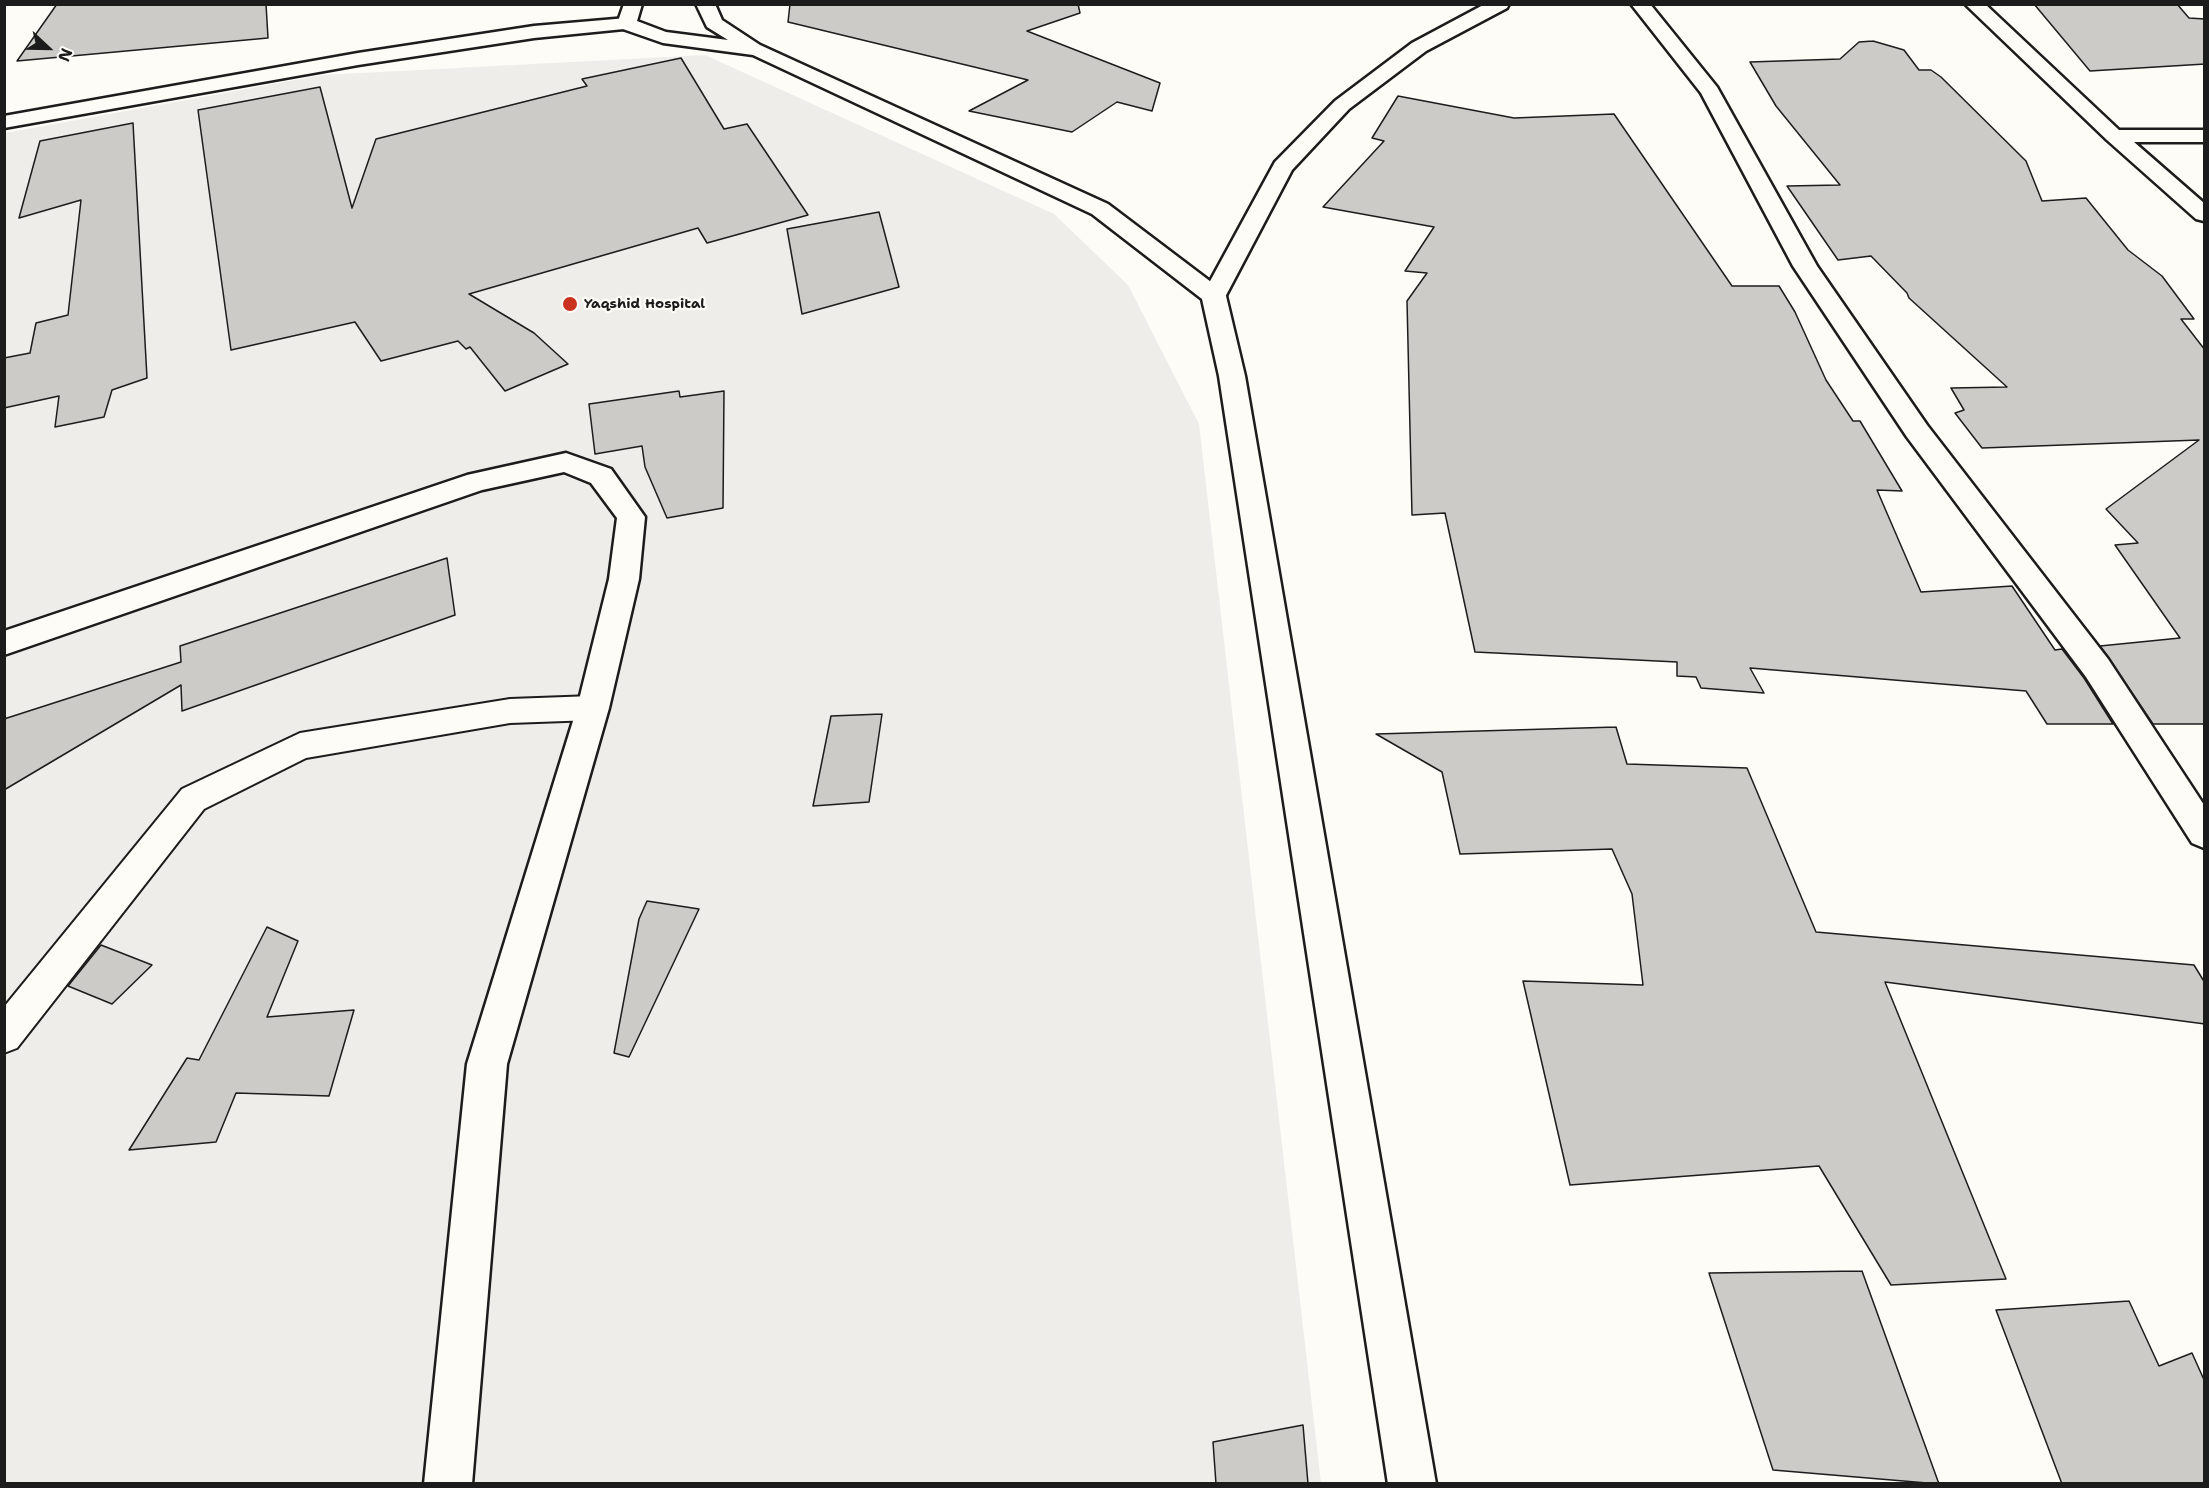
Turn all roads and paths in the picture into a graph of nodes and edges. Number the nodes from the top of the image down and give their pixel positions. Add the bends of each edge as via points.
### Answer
1 (705, 4) edge
2 (1500, 4) edge
3 (1640, 4) edge
4 (1974, 4) edge
5 (630, 14) edge
6 (758, 50) junction
7 (4, 122) edge
8 (2114, 136) junction
9 (2205, 136) edge
10 (2205, 214) edge
11 (1214, 296) junction
12 (4, 643) edge
13 (593, 708) junction
14 (2205, 833) edge
15 (4, 1036) edge
16 (448, 1484) edge
17 (1412, 1484) edge

1 - 6 street via 714,22
2 - 11 street via 1419,47 1342,105 1283,167
3 - 14 street via 1710,91 1805,266 1917,431 2097,668
4 - 8 street
5 - 6 street via 663,38
5 - 7 street
6 - 11 street via 1100,209
8 - 9 street
8 - 10 street
11 - 17 street via 1232,376
12 - 13 street via 477,482 566,462 601,476 631,517 624,579
13 - 15 lane via 510,711 300,746 193,800
13 - 16 street via 487,1064

